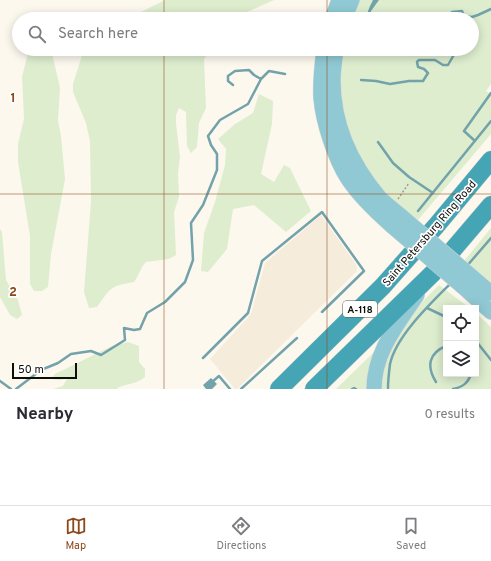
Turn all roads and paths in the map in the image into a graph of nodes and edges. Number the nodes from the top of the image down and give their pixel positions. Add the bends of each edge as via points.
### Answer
1 (339, 0) edge
2 (352, 0) edge
3 (335, 12) edge
4 (347, 12) edge
5 (323, 56) edge
6 (335, 56) edge
7 (491, 160) edge
8 (409, 183) dead end
9 (397, 200) dead end
10 (491, 206) edge
11 (396, 221) junction
12 (433, 273) junction
13 (463, 284) junction
14 (491, 293) edge
15 (473, 305) edge
16 (479, 312) edge
17 (491, 312) edge
18 (491, 323) edge
19 (279, 389) edge
20 (314, 389) edge
21 (374, 389) edge

1 - 3 main road
2 - 4 main road
5 - 11 main road via 321,98 328,133 336,155 348,179 371,207
6 - 11 main road via 332,79 339,127 360,172
7 - 19 highway, Saint Petersburg Ring Road / А-118 via 383,286
8 - 9 path
10 - 12 highway, А-118
11 - 13 main road, bridge
11 - 13 main road, bridge via 420,250
12 - 20 highway, А-118
12 - 21 main road via 381,352
13 - 14 main road
13 - 15 main road
13 - 17 main road
16 - 18 main road

